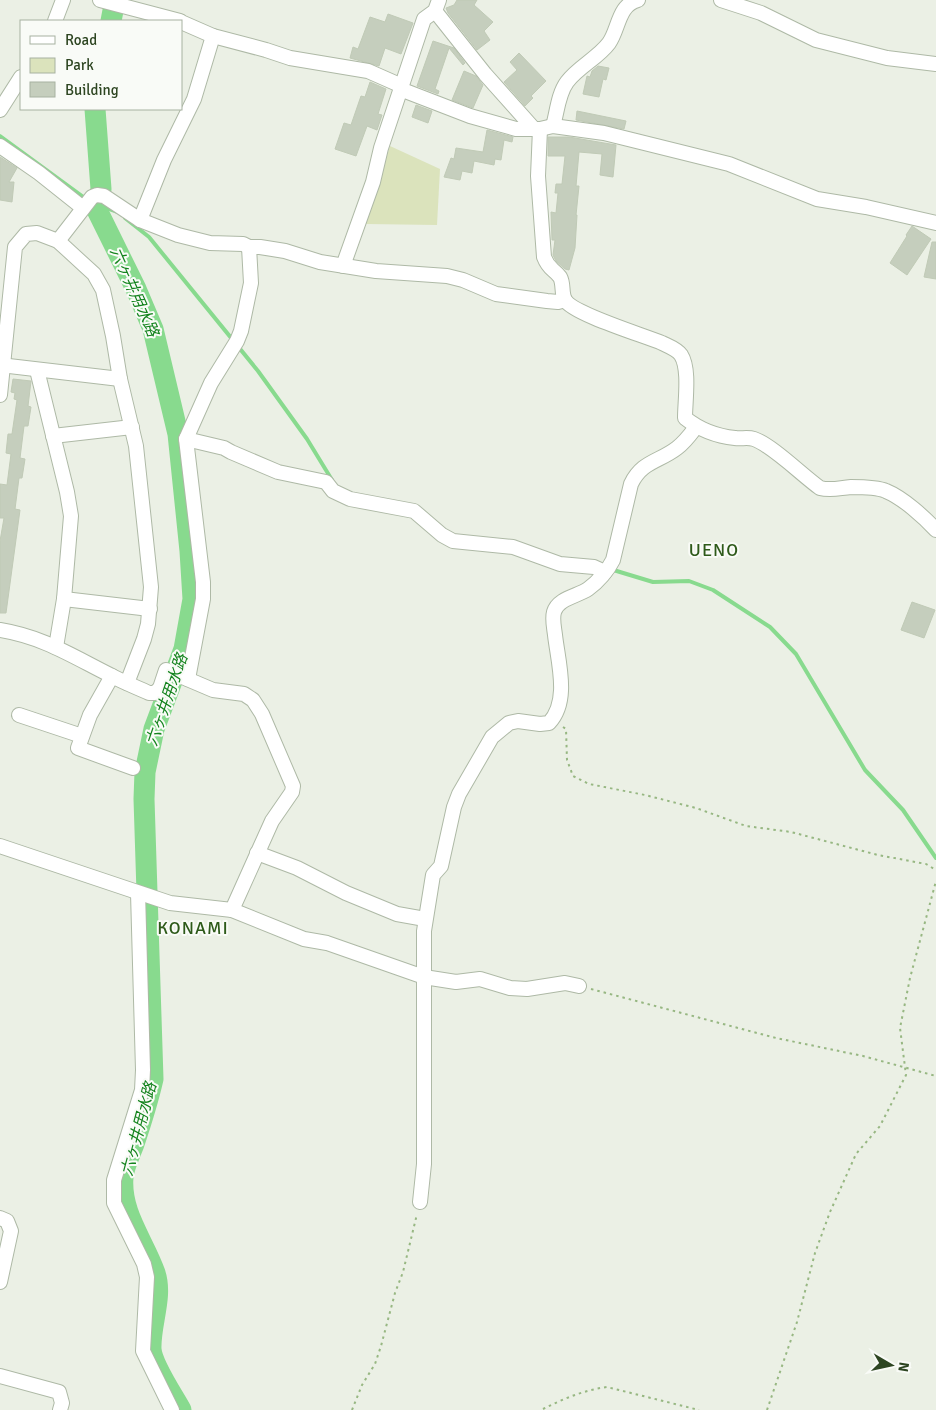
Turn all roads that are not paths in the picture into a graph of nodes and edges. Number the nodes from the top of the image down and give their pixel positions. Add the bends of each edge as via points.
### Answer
1 (63, 0) edge
2 (638, 0) edge
3 (721, 0) edge
4 (114, 3) edge
5 (437, 6) edge
6 (55, 20) edge
7 (174, 20) edge
8 (182, 22) edge
9 (213, 36) junction
10 (936, 64) edge
11 (20, 79) edge
12 (401, 88) junction
13 (0, 110) edge
14 (543, 128) junction
15 (0, 146) edge
16 (92, 200) junction
17 (936, 212) edge
18 (922, 219) junction
19 (140, 220) junction
20 (936, 223) edge
21 (58, 241) junction
22 (249, 247) junction
23 (342, 266) junction
24 (565, 300) junction
25 (2, 366) edge
26 (37, 370) junction
27 (120, 379) junction
28 (0, 395) edge
29 (132, 427) junction
30 (696, 427) junction
31 (53, 436) junction
32 (186, 439) junction
33 (936, 530) edge
34 (607, 570) junction
35 (64, 599) junction
36 (150, 609) junction
37 (0, 630) edge
38 (56, 647) junction
39 (112, 676) junction
40 (180, 676) junction
41 (127, 683) junction
42 (19, 715) dead end
43 (82, 736) junction
44 (133, 768) dead end
45 (0, 846) edge
46 (257, 853) junction
47 (145, 896) junction
48 (232, 910) junction
49 (426, 919) junction
50 (424, 977) junction
51 (579, 986) road end
52 (420, 1202) road end
53 (0, 1218) edge
54 (0, 1282) edge
55 (0, 1376) edge
56 (60, 1410) edge
57 (172, 1410) edge

1 - 6 street
2 - 14 street via 627,5 609,44 567,82
3 - 10 street via 761,13 816,40 887,58
4 - 7 street
5 - 12 street via 424,19
5 - 14 street via 485,74
8 - 9 street
9 - 12 street via 290,58 368,71
9 - 19 street via 194,99 164,160
11 - 13 street
12 - 14 street via 470,116 516,129
12 - 23 street via 373,182
14 - 18 street via 604,133 729,164 817,199
14 - 24 street via 538,176 544,257 560,278
15 - 16 street via 39,173
16 - 19 street
16 - 21 street
17 - 18 street
18 - 20 street
19 - 22 street via 210,243
21 - 25 street via 37,233 26,234 15,247
21 - 27 street via 94,274 103,290
22 - 23 street via 285,251
22 - 32 street via 251,283 241,332 211,383
23 - 24 street via 448,276 496,294 547,302
24 - 30 street via 588,315 646,336 680,354 686,368 685,418
25 - 26 street
25 - 28 street
26 - 27 street
26 - 31 street
27 - 29 street
29 - 31 street
29 - 36 street via 149,565
30 - 33 street via 712,434 753,438 820,488 830,491 851,487 884,490
30 - 34 street via 676,449 636,473 614,560
31 - 35 street via 71,516
32 - 34 street via 224,448 278,472 326,482 333,491 350,499 414,510 453,541 513,547 560,564
32 - 40 street via 203,599
34 - 49 street via 588,589 560,603 554,610 561,688 556,716 549,723 509,723 492,737 454,807 441,866 433,875
35 - 36 street
35 - 38 street
36 - 41 street via 144,639
37 - 38 street
38 - 39 street
39 - 41 street
39 - 43 street
40 - 41 street via 166,670 155,693
40 - 46 street via 213,690 244,694 253,700 281,756 293,786 292,792 272,820
42 - 43 street
43 - 44 street via 78,748
45 - 47 street
46 - 48 street
46 - 49 street via 397,914
47 - 48 street via 170,903
47 - 57 street via 142,1090 114,1180 114,1203 144,1264 147,1277 143,1351
48 - 50 street via 304,939 327,943
49 - 50 street
50 - 51 street via 456,982 480,980 527,989 565,983
50 - 52 street via 424,1164
53 - 54 street via 7,1221 11,1230
55 - 56 street via 59,1392

